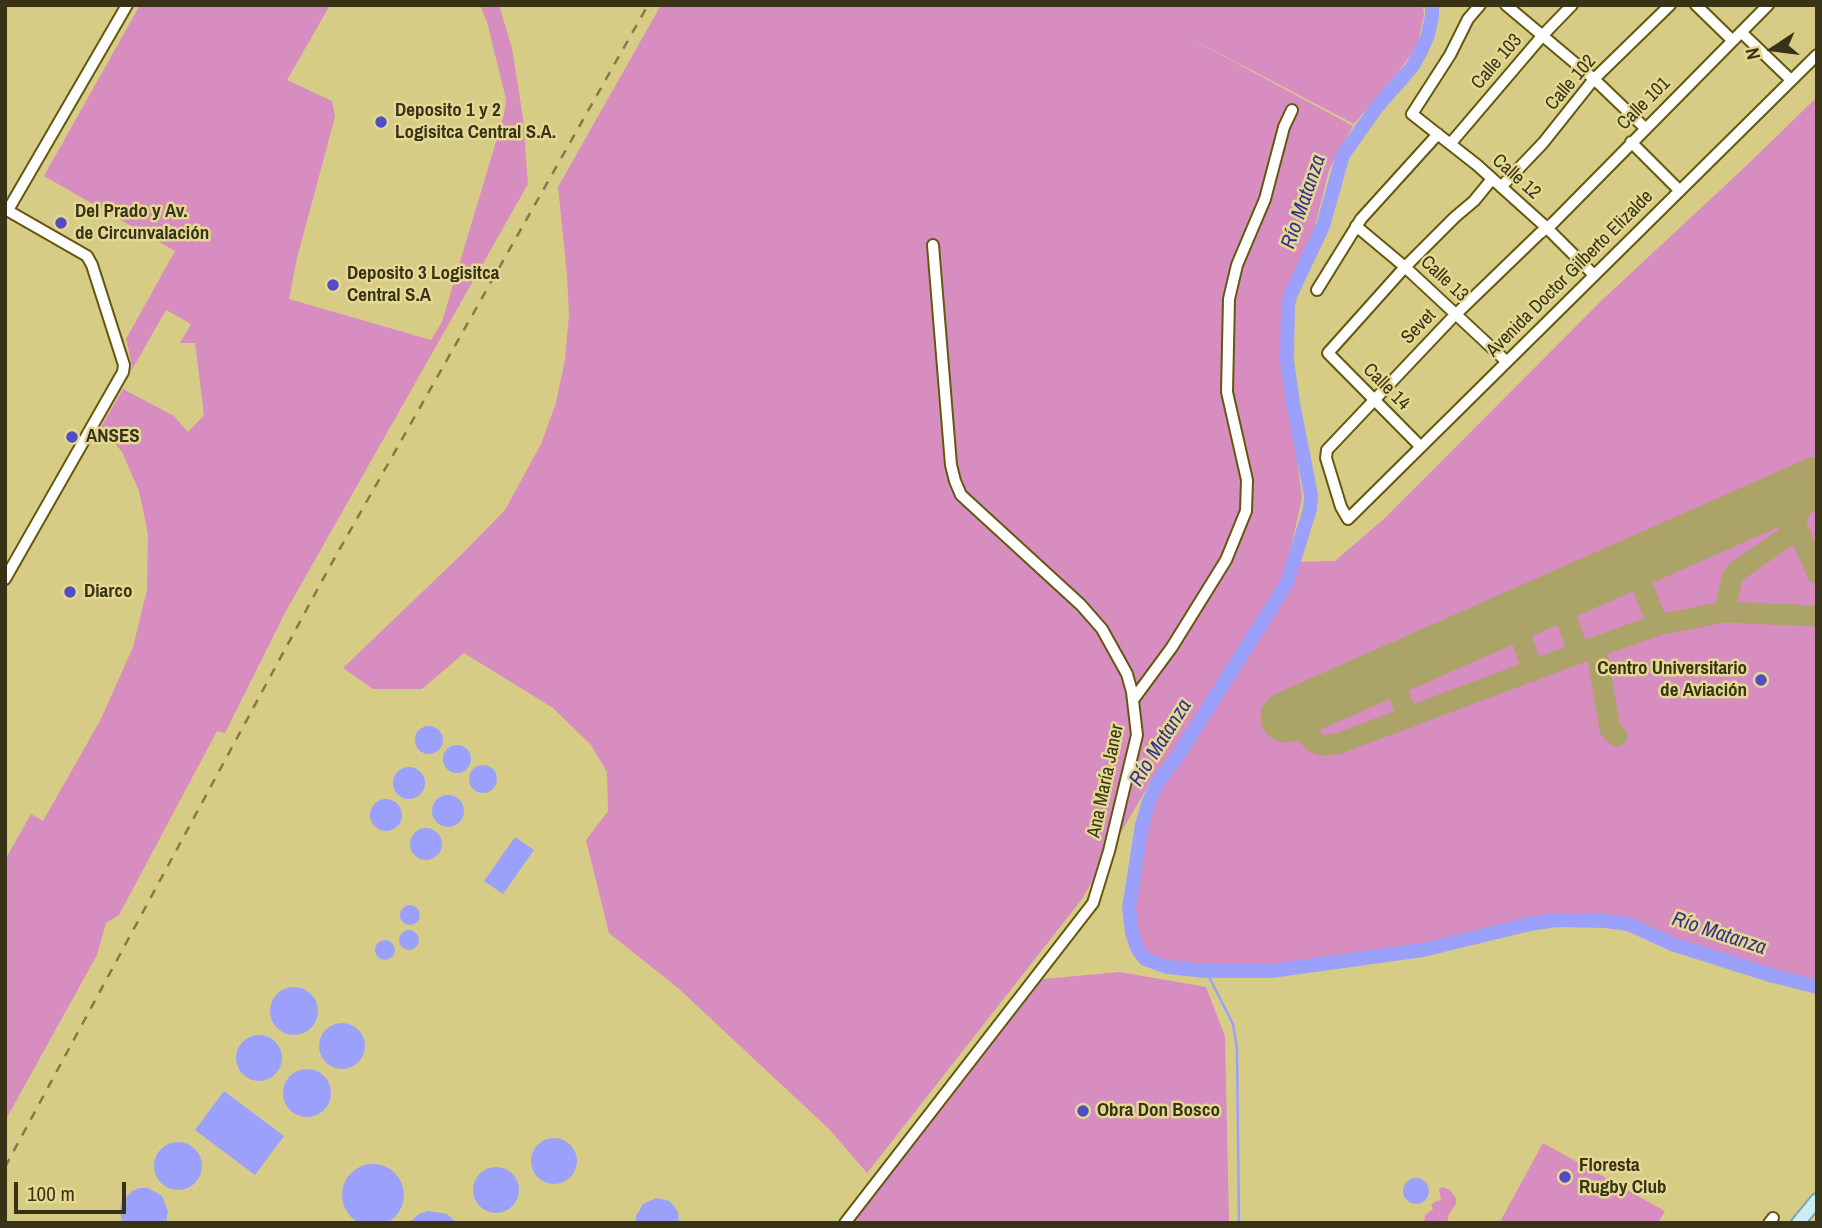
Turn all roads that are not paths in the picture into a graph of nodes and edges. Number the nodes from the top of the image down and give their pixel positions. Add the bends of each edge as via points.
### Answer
1 (127, 5) edge
2 (1480, 5) edge
3 (1506, 5) edge
4 (1572, 5) edge
5 (1670, 5) edge
6 (1696, 5) edge
7 (1768, 5) edge
8 (1543, 35) junction
9 (1737, 36) junction
10 (1817, 55) edge
11 (1594, 79) junction
12 (1791, 80) junction
13 (1292, 110) dead end
14 (1645, 128) junction
15 (1438, 134) junction
16 (1631, 142) junction
17 (1451, 143) junction
18 (1497, 183) junction
19 (1679, 190) junction
20 (7, 210) edge
21 (1356, 226) junction
22 (1547, 228) junction
23 (933, 245) dead end
24 (1405, 267) junction
25 (1594, 275) junction
26 (1317, 290) dead end
27 (1456, 314) junction
28 (1328, 354) joint
29 (1506, 361) junction
30 (1374, 399) junction
31 (1420, 446) junction
32 (1348, 519) joint
33 (5, 579) edge
34 (1133, 700) junction
35 (1817, 1200) edge
36 (845, 1223) edge
37 (1798, 1223) edge

1 - 20 street
2 - 15 street, Calle 12 via 1412,111
3 - 8 street
4 - 8 street, Calle 103
5 - 11 street, Calle 102
6 - 9 street
7 - 9 street, Calle 101
8 - 11 street
8 - 17 street, Calle 103
9 - 12 street
9 - 14 street, Calle 101
10 - 12 street, Avenida Doctor Gilberto Elizalde
11 - 14 street
11 - 18 street, Calle 102 via 1543,143
12 - 19 street, Avenida Doctor Gilberto Elizalde
13 - 34 street via 1228,299 1227,393 1247,480 1246,511 1226,560
14 - 16 street, Calle 101
15 - 17 street, Calle 12
15 - 21 street
16 - 19 street
16 - 22 street, Calle 101
17 - 18 street, Calle 12
18 - 22 street, Calle 12
18 - 24 street, Calle 102
19 - 25 street, Avenida Doctor Gilberto Elizalde
20 - 33 street via 87,256 124,365
21 - 24 street, Calle 13
21 - 26 street
22 - 25 street, Calle 12
22 - 27 street, Sevet
23 - 34 street, Ana María Janer via 951,465 961,495 1102,629 1127,674
24 - 27 street, Calle 13
24 - 28 street, Calle 102
25 - 29 street, Avenida Doctor Gilberto Elizalde
27 - 29 street, Calle 13
27 - 30 street, Sevet
28 - 30 street, Calle 14
29 - 31 street, Avenida Doctor Gilberto Elizalde
30 - 31 street, Calle 14
30 - 32 street, Sevet via 1327,450
31 - 32 street, Avenida Doctor Gilberto Elizalde
34 - 36 street, Ana María Janer via 1137,735 1093,903
35 - 37 main road

